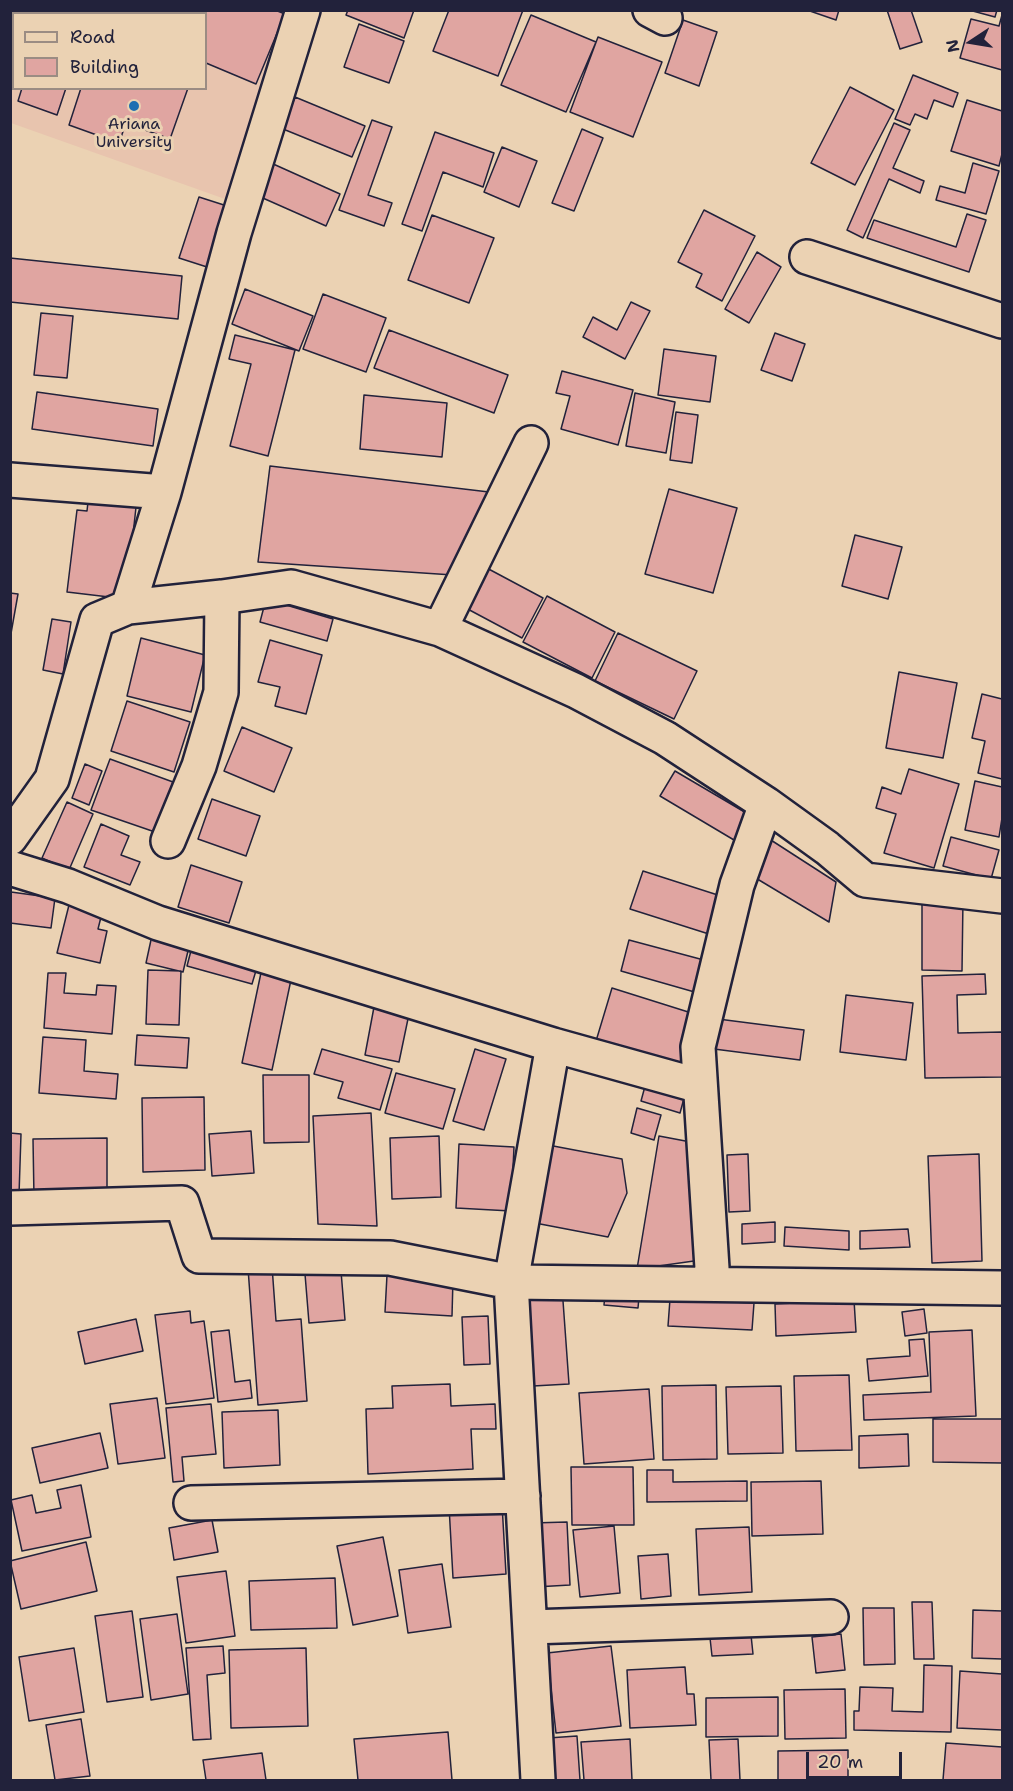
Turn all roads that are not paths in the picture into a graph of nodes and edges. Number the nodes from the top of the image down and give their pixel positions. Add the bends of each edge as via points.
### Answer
1 (303, 10) edge
2 (807, 257) dead end
3 (1002, 321) edge
4 (531, 443) dead end
5 (10, 480) edge
6 (164, 492) junction
7 (222, 597) junction
8 (128, 607) junction
9 (440, 629) junction
10 (766, 804) junction
11 (10, 838) edge
12 (168, 841) dead end
13 (10, 868) edge
14 (1002, 896) edge
15 (553, 1045) junction
16 (700, 1086) junction
17 (10, 1208) edge
18 (511, 1282) junction
19 (713, 1284) junction
20 (1002, 1288) edge
21 (523, 1496) junction
22 (191, 1503) dead end
23 (831, 1617) dead end
24 (530, 1627) junction
25 (538, 1780) edge

1 - 6 street via 234,233
2 - 3 street
4 - 9 street
5 - 6 street
6 - 8 street
7 - 8 street
7 - 9 street via 291,587
7 - 12 street via 221,692 199,766
8 - 11 street via 97,620 52,779
9 - 10 street via 576,691 665,738
10 - 14 street via 865,880
10 - 16 street via 737,885 698,1047
13 - 15 street via 68,886 158,923
15 - 16 street
15 - 18 street
16 - 19 street
17 - 18 street via 182,1203 199,1256 390,1258
18 - 19 street
18 - 21 street
19 - 20 street
21 - 22 street
21 - 24 street
23 - 24 street
24 - 25 street

